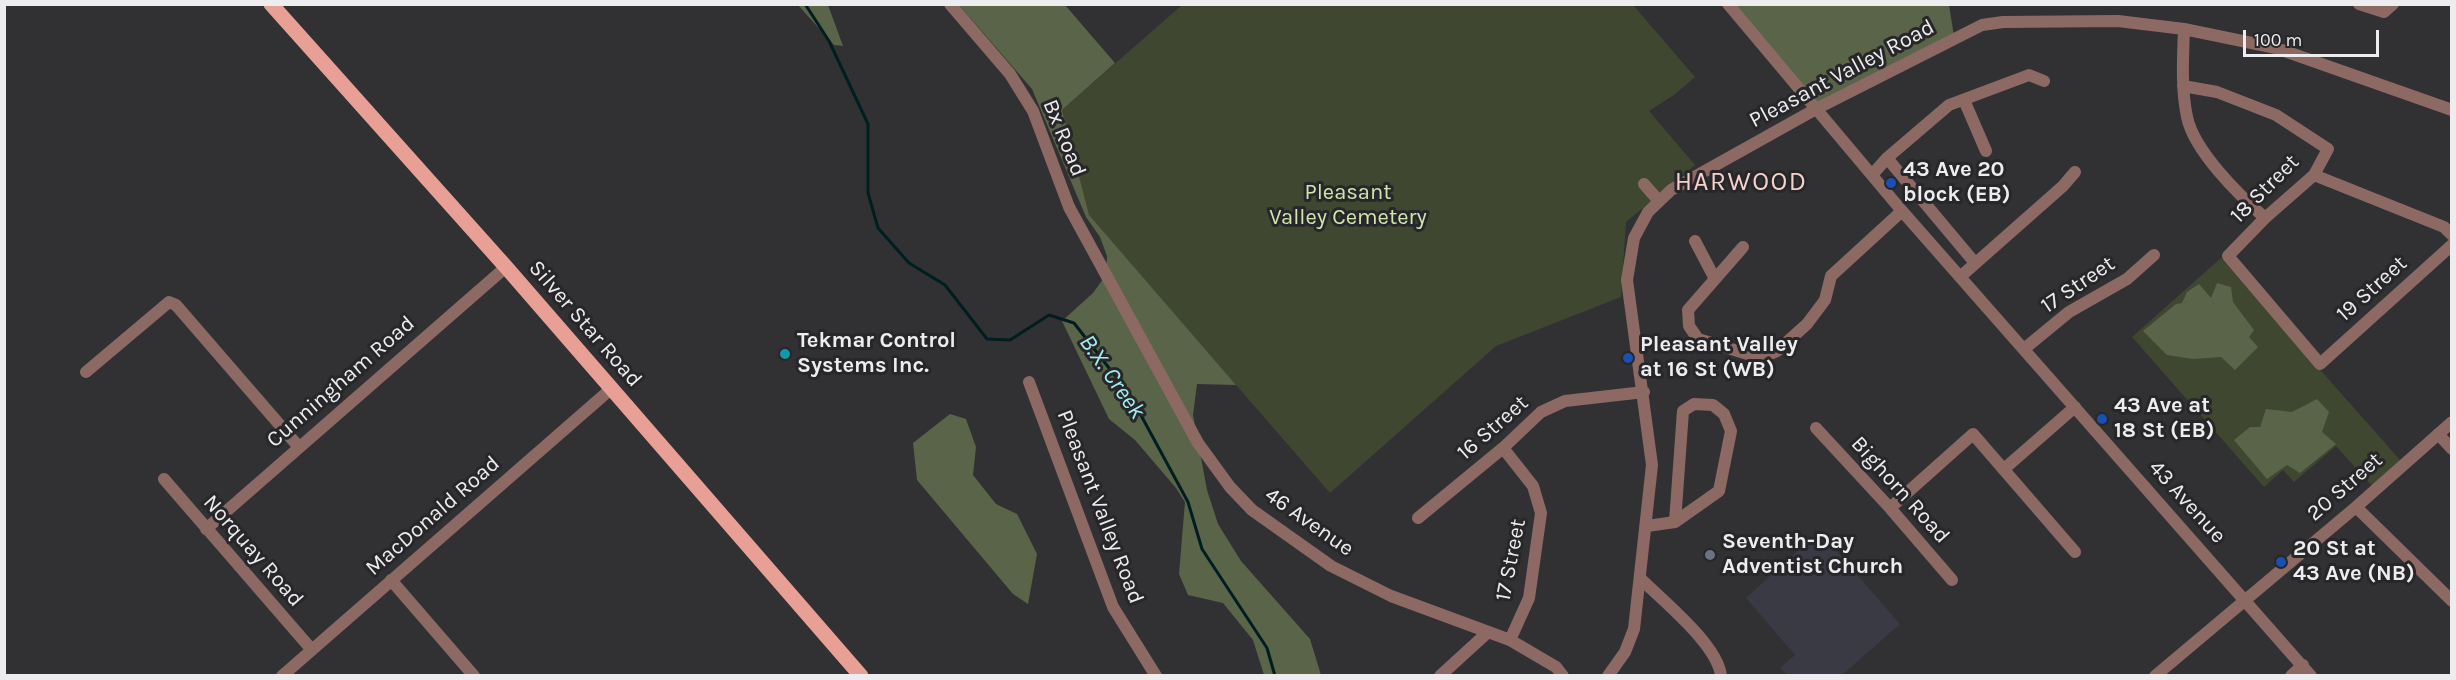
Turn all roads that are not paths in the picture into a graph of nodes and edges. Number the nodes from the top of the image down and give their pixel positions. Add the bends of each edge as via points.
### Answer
1 (271, 4) edge
2 (950, 4) edge
3 (1728, 4) edge
4 (2359, 4) edge
5 (2389, 8) edge
6 (2184, 29) junction
7 (2044, 81) dead end
8 (2183, 86) junction
9 (1964, 100) junction
10 (1816, 109) junction
11 (2451, 110) edge
12 (1986, 151) dead end
13 (1887, 158) junction
14 (2075, 172) dead end
15 (1872, 175) junction
16 (2314, 175) junction
17 (1644, 184) dead end
18 (1658, 201) junction
19 (1902, 211) junction
20 (2265, 218) junction
21 (2451, 235) edge
22 (1695, 241) dead end
23 (2451, 245) edge
24 (1743, 247) dead end
25 (2154, 255) dead end
26 (1975, 263) junction
27 (506, 267) junction
28 (1960, 277) junction
29 (1715, 279) junction
30 (1120, 301) joint
31 (2024, 349) junction
32 (2320, 363) joint
33 (86, 372) dead end
34 (1029, 382) dead end
35 (612, 388) junction
36 (1644, 392) junction
37 (2075, 407) junction
38 (2451, 422) edge
39 (1816, 428) dead end
40 (2438, 434) junction
41 (298, 446) junction
42 (1503, 448) junction
43 (2451, 449) edge
44 (2004, 469) junction
45 (164, 479) dead end
46 (2356, 507) junction
47 (1890, 508) junction
48 (1418, 518) dead end
49 (1675, 522) junction
50 (1647, 526) junction
51 (206, 529) junction
52 (2075, 552) dead end
53 (1641, 579) junction
54 (392, 580) junction
55 (1952, 580) dead end
56 (2245, 598) junction
57 (2451, 601) edge
58 (1487, 633) junction
59 (1510, 640) junction
60 (312, 650) junction
61 (2303, 665) junction
62 (282, 675) edge
63 (474, 675) edge
64 (861, 675) edge
65 (1156, 675) edge
66 (1440, 675) edge
67 (1563, 675) edge
68 (1608, 675) edge
69 (1721, 675) edge
70 (2155, 675) edge
71 (2292, 675) edge
72 (2312, 675) edge

1 - 27 main road, Silver Star Road
2 - 30 street, Bx Road via 1010,74 1033,111 1069,207
3 - 10 street, 43 Avenue
4 - 5 street
6 - 8 street
6 - 10 street, Pleasant Valley Road via 2118,21 1982,24
6 - 11 street, Pleasant Valley Road via 2276,48
7 - 9 street via 2029,75
8 - 16 street, 18 Street via 2217,92 2276,115 2328,149
8 - 20 street via 2194,138 2236,192
9 - 12 street
9 - 13 street via 1949,105
10 - 15 street, 43 Avenue
10 - 18 street, Pleasant Valley Road
13 - 15 street
13 - 26 street
14 - 26 street
15 - 19 street, 43 Avenue
16 - 20 street, 18 Street
16 - 21 street via 2444,226
17 - 18 street
18 - 36 street, Pleasant Valley Road via 1634,238 1627,280
19 - 28 street, 43 Avenue
19 - 29 street via 1831,276 1824,300 1807,324 1777,351 1761,358 1698,339 1689,326 1688,310
20 - 32 street, 18 Street via 2228,256
22 - 29 street
23 - 32 street, 19 Street
24 - 29 street
25 - 31 street, 17 Street via 2127,279 2069,312
26 - 28 street
27 - 35 main road, Silver Star Road
27 - 41 street, Cunningham Road
28 - 31 street, 43 Avenue
30 - 58 street, 46 Avenue via 1198,443 1252,510 1331,566 1391,596
31 - 37 street, 43 Avenue
33 - 41 street via 169,302 176,305
34 - 65 street, Pleasant Valley Road via 1113,607
35 - 54 street, MacDonald Road
35 - 64 main road, Silver Star Road
36 - 42 street, 16 Street via 1565,401 1541,412
36 - 50 street, Pleasant Valley Road via 1652,465
37 - 44 street
37 - 56 street, 43 Avenue
38 - 40 street, 20 Street
39 - 47 street, Bighorn Road
40 - 43 street
40 - 46 street, 20 Street
41 - 51 street, Cunningham Road
42 - 48 street, 16 Street
42 - 59 street, 17 Street via 1533,486 1541,513 1529,598
44 - 47 street via 1973,435
44 - 52 street
45 - 51 street, Norquay Road
46 - 56 street, 20 Street
46 - 57 street
47 - 55 street, Bighorn Road
49 - 49 street via 1719,491 1731,431 1725,414 1713,405 1694,404 1683,411
49 - 50 street
50 - 53 street, Pleasant Valley Road
51 - 60 street, Norquay Road
53 - 68 street, Pleasant Valley Road via 1634,629 1625,652
53 - 69 street via 1711,650
54 - 60 street, MacDonald Road
54 - 63 street
56 - 61 street, 43 Avenue
56 - 70 street, 20 Street
58 - 59 street, 46 Avenue
58 - 66 street
59 - 67 street, 46 Avenue
60 - 62 street, MacDonald Road
61 - 71 street
61 - 72 street, 43 Avenue

